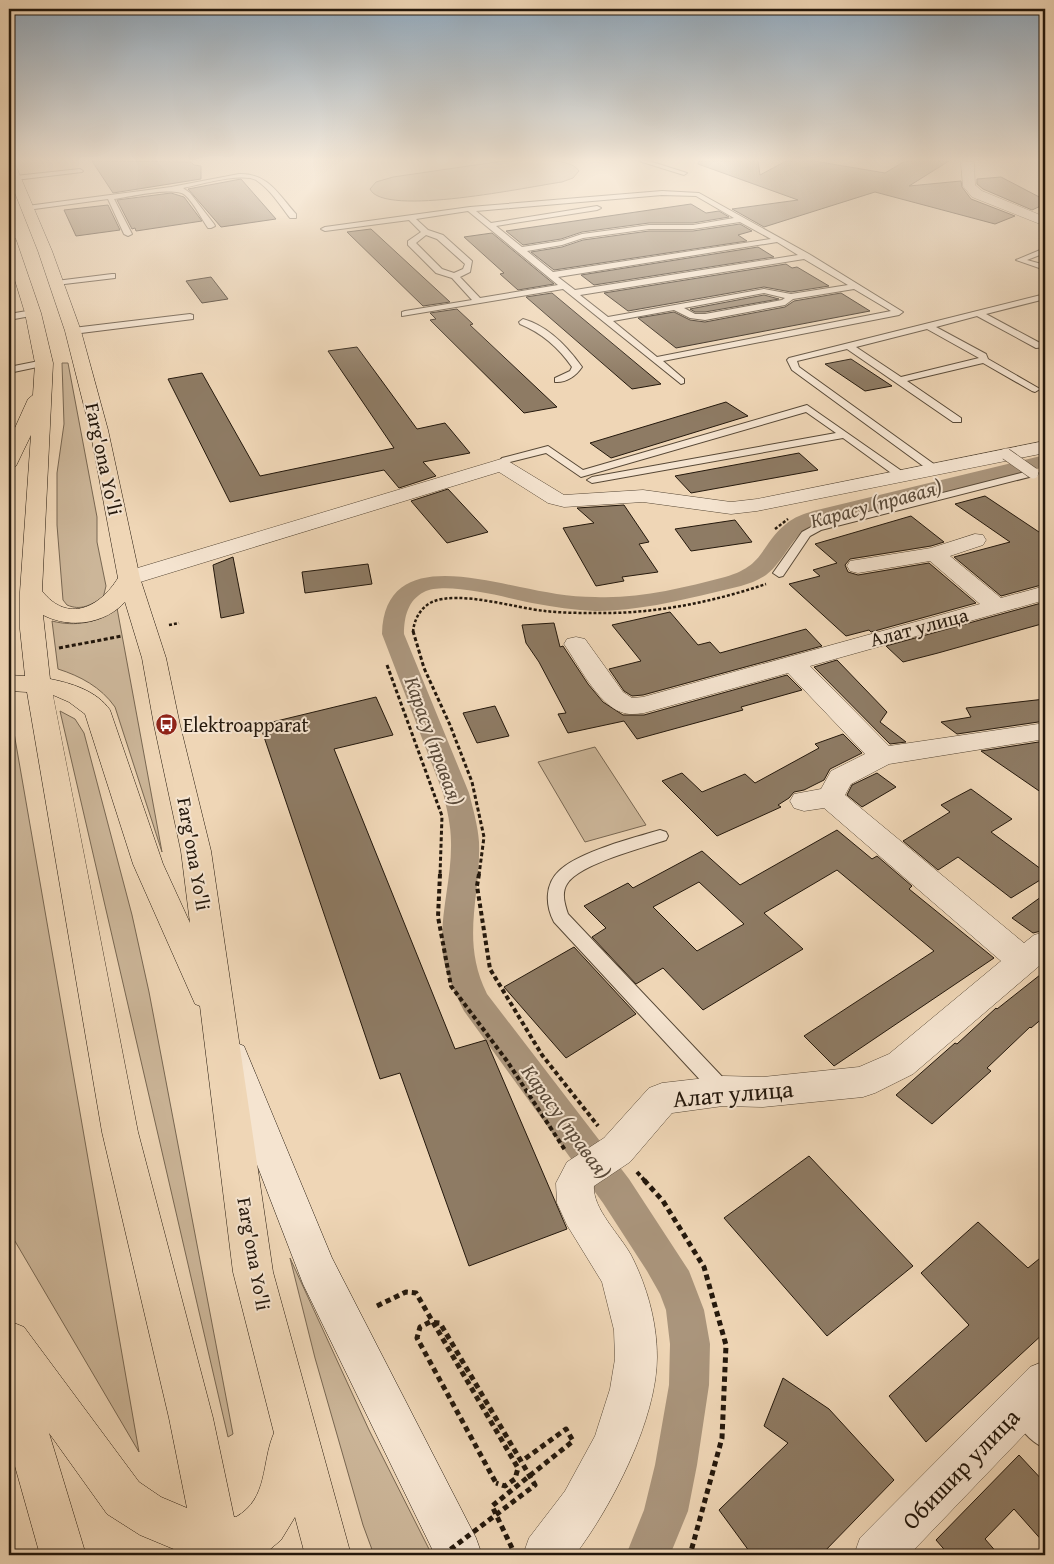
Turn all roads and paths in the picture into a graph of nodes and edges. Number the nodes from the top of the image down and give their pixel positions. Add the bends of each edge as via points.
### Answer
1 (37, 234) edge
2 (422, 234) edge
3 (431, 234) edge
4 (501, 234) edge
5 (597, 234) edge
6 (668, 234) edge
7 (768, 234) edge
8 (653, 236) dead end
9 (9, 240) edge
10 (778, 240) junction
11 (562, 244) junction
12 (587, 245) dead end
13 (520, 250) junction
14 (1045, 250) edge
15 (806, 256) junction
16 (1045, 268) edge
17 (552, 275) junction
18 (112, 276) dead end
19 (455, 276) junction
20 (56, 283) junction
21 (565, 286) junction
22 (856, 286) junction
23 (575, 294) junction
24 (790, 297) junction
25 (1045, 297) edge
26 (478, 301) junction
27 (674, 307) junction
28 (33, 313) junction
29 (405, 314) dead end
30 (979, 314) junction
31 (9, 317) edge
32 (190, 317) dead end
33 (607, 320) junction
34 (523, 322) dead end
35 (928, 326) junction
36 (73, 331) junction
37 (849, 346) junction
38 (1043, 346) edge
39 (655, 360) junction
40 (984, 360) junction
41 (44, 363) junction
42 (9, 370) edge
43 (558, 380) dead end
44 (899, 380) junction
45 (681, 381) dead end
46 (44, 384) junction
47 (1035, 389) dead end
48 (957, 420) dead end
49 (844, 435) junction
50 (1045, 447) edge
51 (1006, 454) junction
52 (9, 462) edge
53 (500, 464) junction
54 (934, 469) junction
55 (581, 474) junction
56 (902, 476) junction
57 (975, 540) dead end
58 (934, 554) junction
59 (858, 566) dead end
60 (779, 574) joint
61 (129, 578) junction
62 (32, 592) junction
63 (1045, 593) edge
64 (996, 606) junction
65 (179, 623) dead end
66 (169, 625) dead end
67 (125, 635) dead end
68 (576, 644) dead end
69 (56, 649) dead end
70 (792, 662) junction
71 (387, 665) dead end
72 (24, 684) edge
73 (1045, 731) edge
74 (883, 756) junction
75 (660, 836) dead end
76 (1034, 952) edge
77 (220, 1024) junction
78 (723, 1091) junction
79 (617, 1150) junction
80 (580, 1174) junction
81 (378, 1306) dead end
82 (9, 1342) edge
83 (9, 1371) edge
84 (1037, 1409) edge
85 (294, 1426) junction
86 (522, 1462) junction
87 (218, 1548) edge
88 (63, 1555) edge
89 (259, 1555) edge
90 (328, 1555) edge
91 (443, 1555) edge
92 (459, 1555) edge
93 (516, 1555) edge
94 (546, 1555) edge
95 (690, 1555) edge
96 (877, 1555) edge

1 - 20 main road, Farg'ona Yo'li
2 - 19 lane via 411,243 439,271
3 - 19 lane via 440,237 469,263 467,270
4 - 13 lane
5 - 11 lane
6 - 8 lane
7 - 10 lane
9 - 28 main road
10 - 15 lane
10 - 17 lane
11 - 12 lane
11 - 13 lane
13 - 17 lane
14 - 16 lane via 1020,260
15 - 22 lane
15 - 23 lane
17 - 21 lane
18 - 20 lane
19 - 26 lane
20 - 36 main road, Farg'ona Yo'li
21 - 23 lane
21 - 26 lane
22 - 24 lane
22 - 39 lane via 899,312
23 - 33 lane
24 - 27 lane via 764,291
24 - 27 lane via 785,302 705,317 693,316
25 - 30 lane
26 - 29 lane
27 - 33 lane
28 - 31 lane
28 - 41 main road
30 - 35 lane
30 - 38 lane
32 - 36 lane
33 - 39 lane
34 - 43 lane via 542,331 577,367
35 - 37 lane
35 - 40 lane via 983,356
36 - 61 main road, Farg'ona Yo'li via 99,430
37 - 44 lane
37 - 54 lane via 792,360 795,368
39 - 45 lane
40 - 44 lane
40 - 47 lane
41 - 42 lane
41 - 46 main road
44 - 48 lane
46 - 52 main road
46 - 62 main road
49 - 55 lane via 588,480
49 - 55 lane via 807,408
49 - 56 lane
50 - 51 street
51 - 54 street
51 - 60 lane, bridge via 1033,473 817,528 806,534
53 - 55 lane via 548,449
53 - 56 street via 555,499 564,501 644,496 731,508
53 - 61 street
54 - 56 street
57 - 58 street
58 - 59 street
58 - 64 street
60 - 79 path via 769,583 737,594 649,611 545,611 457,597 432,602 416,616 413,632 424,668 472,782 484,837 477,886 490,969 542,1054
61 - 62 main road via 118,596 106,607 82,616 49,610
61 - 77 main road, Farg'ona Yo'li via 154,658 196,851
62 - 72 main road via 32,629
63 - 64 street, Алат улица
64 - 70 street, Алат улица
65 - 66 path
67 - 69 path
68 - 70 street, Алат улица via 614,698 628,706
70 - 74 street
71 - 80 path via 442,816 438,917 451,986 507,1061
72 - 77 main road via 71,693 97,710 148,864
72 - 87 main road via 120,1132 191,1418
73 - 74 street, Алат улица
74 - 76 street, Алат улица via 841,778 817,799
75 - 78 lane via 579,864 559,882 555,900 560,917
76 - 78 street, Алат улица via 901,1064 863,1082 763,1092
77 - 85 main road, Farg'ona Yo'li via 253,1272
77 - 92 street via 317,1270
78 - 79 street, Алат улица via 662,1099
79 - 80 street, Алат улица
79 - 95 path via 663,1201 704,1267 726,1346 722,1438
80 - 94 street via 575,1183 576,1203 620,1276 630,1303 635,1331 635,1362 624,1417 604,1466 579,1511
81 - 86 path, bridge via 406,1292 416,1293 426,1310 430,1318 435,1327 518,1468 515,1480 505,1486 496,1483 417,1338 420,1327 430,1322 440,1323
82 - 87 main road via 123,1498 143,1514
83 - 88 main road
84 - 96 street, Обишир улица
85 - 87 main road via 286,1484 272,1516 257,1530
85 - 90 main road, Farg'ona Yo'li
86 - 91 path, bridge via 536,1485
86 - 93 path via 566,1429 573,1441 492,1506
87 - 89 street

